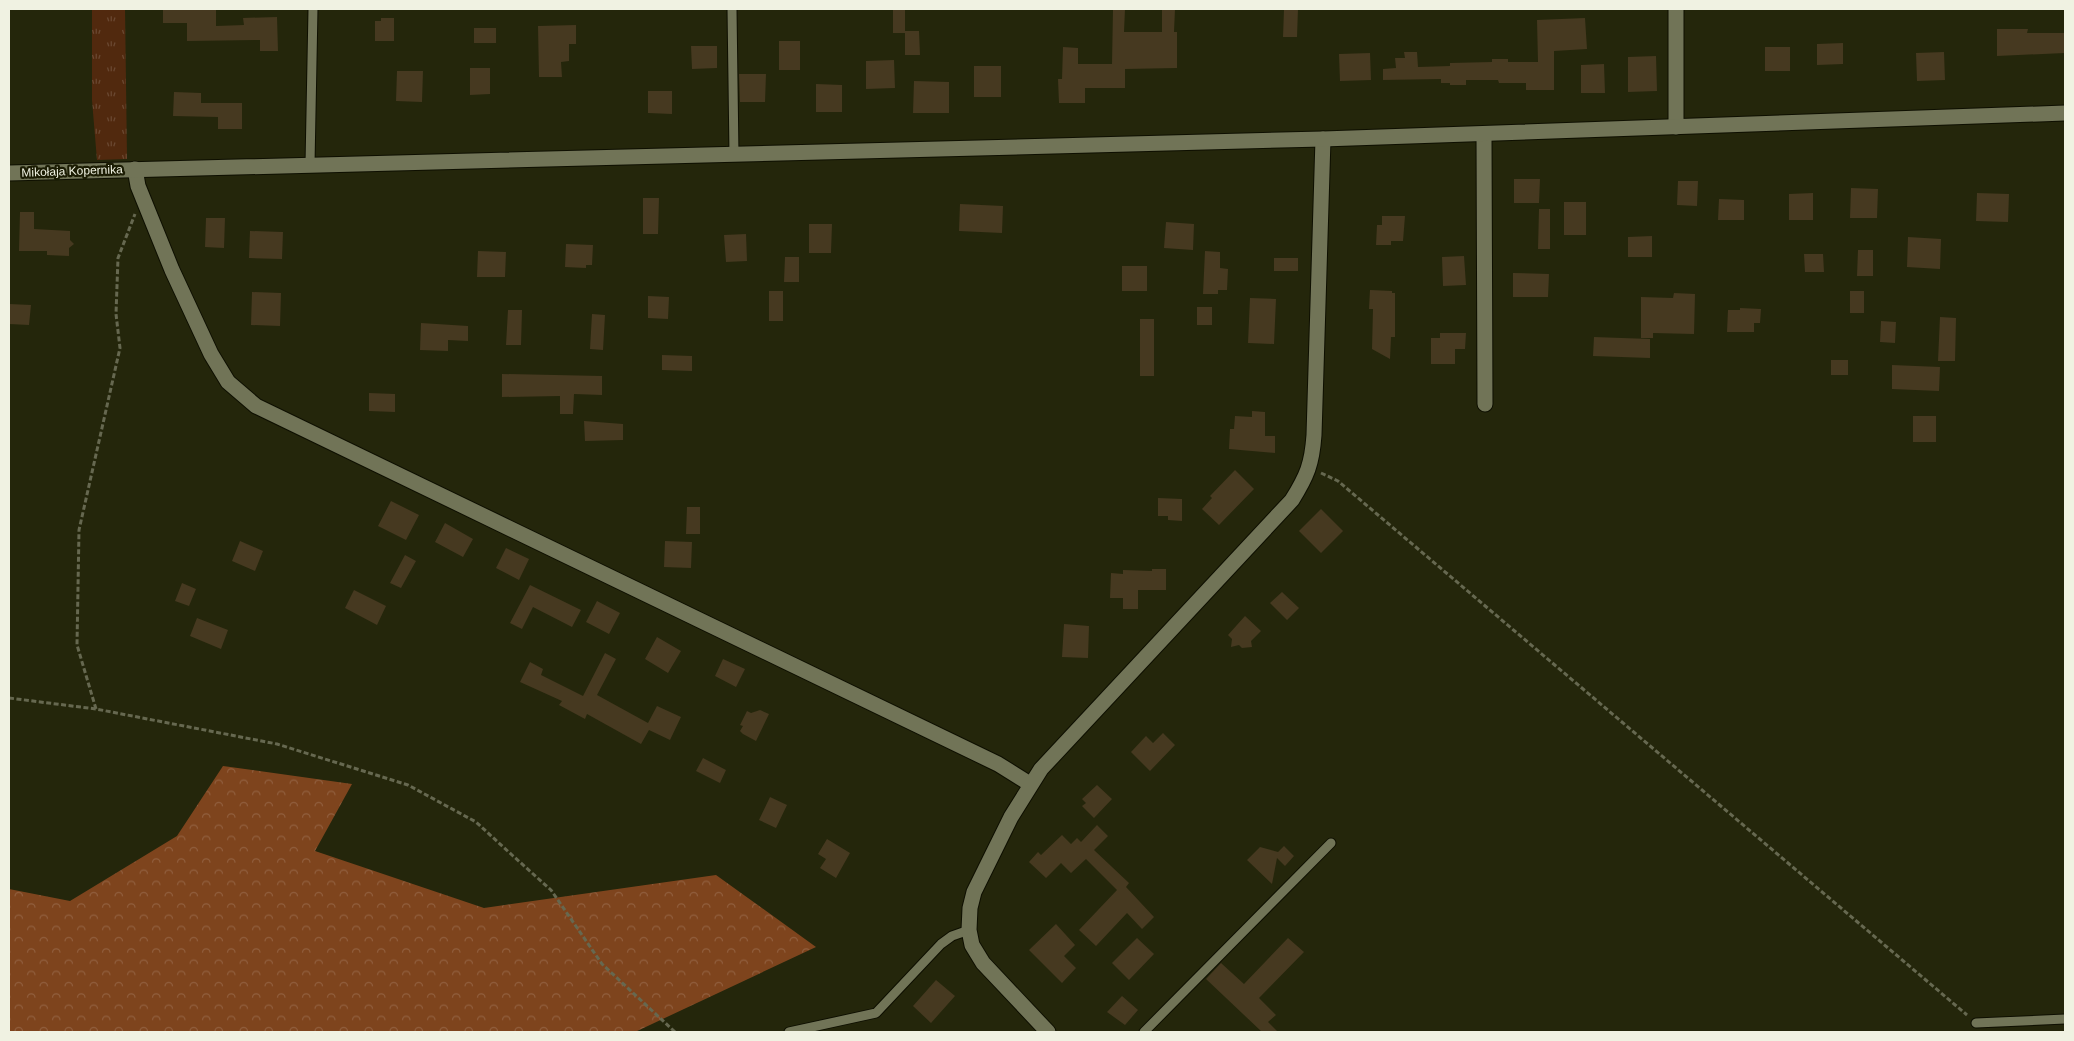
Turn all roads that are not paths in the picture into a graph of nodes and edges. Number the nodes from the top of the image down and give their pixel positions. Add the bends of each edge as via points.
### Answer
1 (313, 9) edge
2 (732, 9) edge
3 (1676, 9) edge
4 (2065, 113) edge
5 (1676, 127) junction
6 (1484, 134) junction
7 (1323, 139) junction
8 (734, 154) junction
9 (310, 164) junction
10 (134, 169) junction
11 (9, 173) edge
12 (1485, 404) dead end
13 (1030, 784) junction
14 (1331, 843) dead end
15 (969, 930) junction
16 (2065, 1019) edge
17 (1976, 1023) road end
18 (789, 1032) edge
19 (1048, 1032) edge
20 (1144, 1032) edge

1 - 9 lane
2 - 8 lane
3 - 5 street
4 - 5 street, Mikołaja Kopernika
5 - 6 street, Mikołaja Kopernika
6 - 7 street, Mikołaja Kopernika
6 - 12 street
7 - 8 street, Mikołaja Kopernika
7 - 13 street via 1314,435 1310,467 1292,500 1055,751
8 - 9 street, Mikołaja Kopernika
9 - 10 street, Mikołaja Kopernika
10 - 11 street, Mikołaja Kopernika
10 - 13 street via 172,270 219,368 237,391 256,406 980,755
13 - 15 street via 974,892
14 - 20 lane
15 - 18 lane via 941,944 876,1013
15 - 19 street via 972,945 983,963
16 - 17 lane

